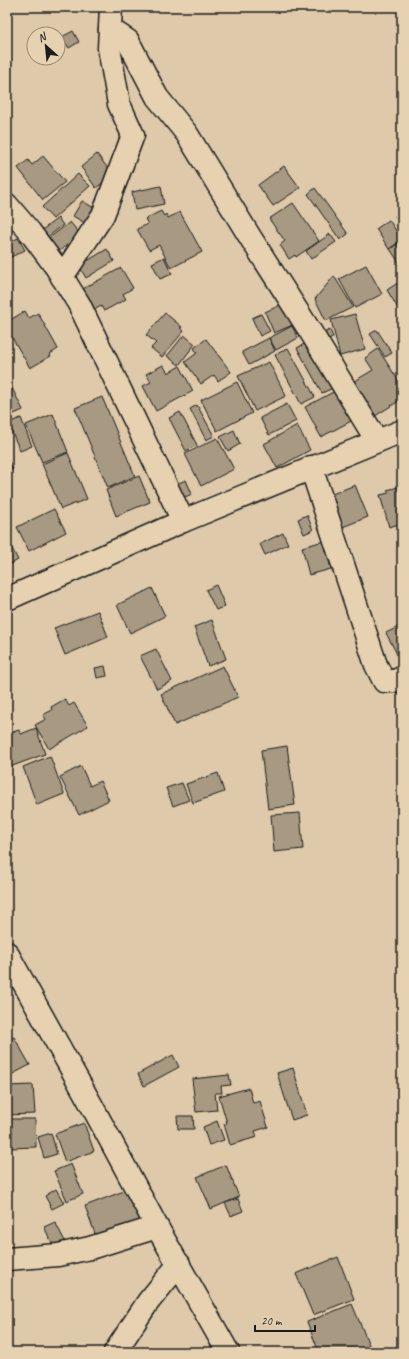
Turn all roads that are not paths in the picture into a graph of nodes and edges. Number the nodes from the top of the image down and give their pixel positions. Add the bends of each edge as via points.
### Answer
1 (111, 7) edge
2 (110, 29) junction
3 (7, 205) edge
4 (62, 277) junction
5 (402, 431) edge
6 (377, 441) junction
7 (311, 468) junction
8 (183, 521) junction
9 (7, 598) edge
10 (402, 678) edge
11 (7, 953) edge
12 (157, 1227) junction
13 (7, 1259) edge
14 (179, 1264) junction
15 (115, 1352) edge
16 (228, 1352) edge

1 - 2 street
2 - 4 street via 109,48 119,104 133,135 103,215
2 - 6 street via 128,41 157,97 186,134
3 - 4 street
4 - 8 street via 79,304
5 - 6 street
6 - 7 street
7 - 8 street
7 - 10 street via 376,665 384,681
8 - 9 street
11 - 12 street
12 - 13 street via 58,1255
12 - 14 street
14 - 15 street via 148,1302
14 - 16 street

